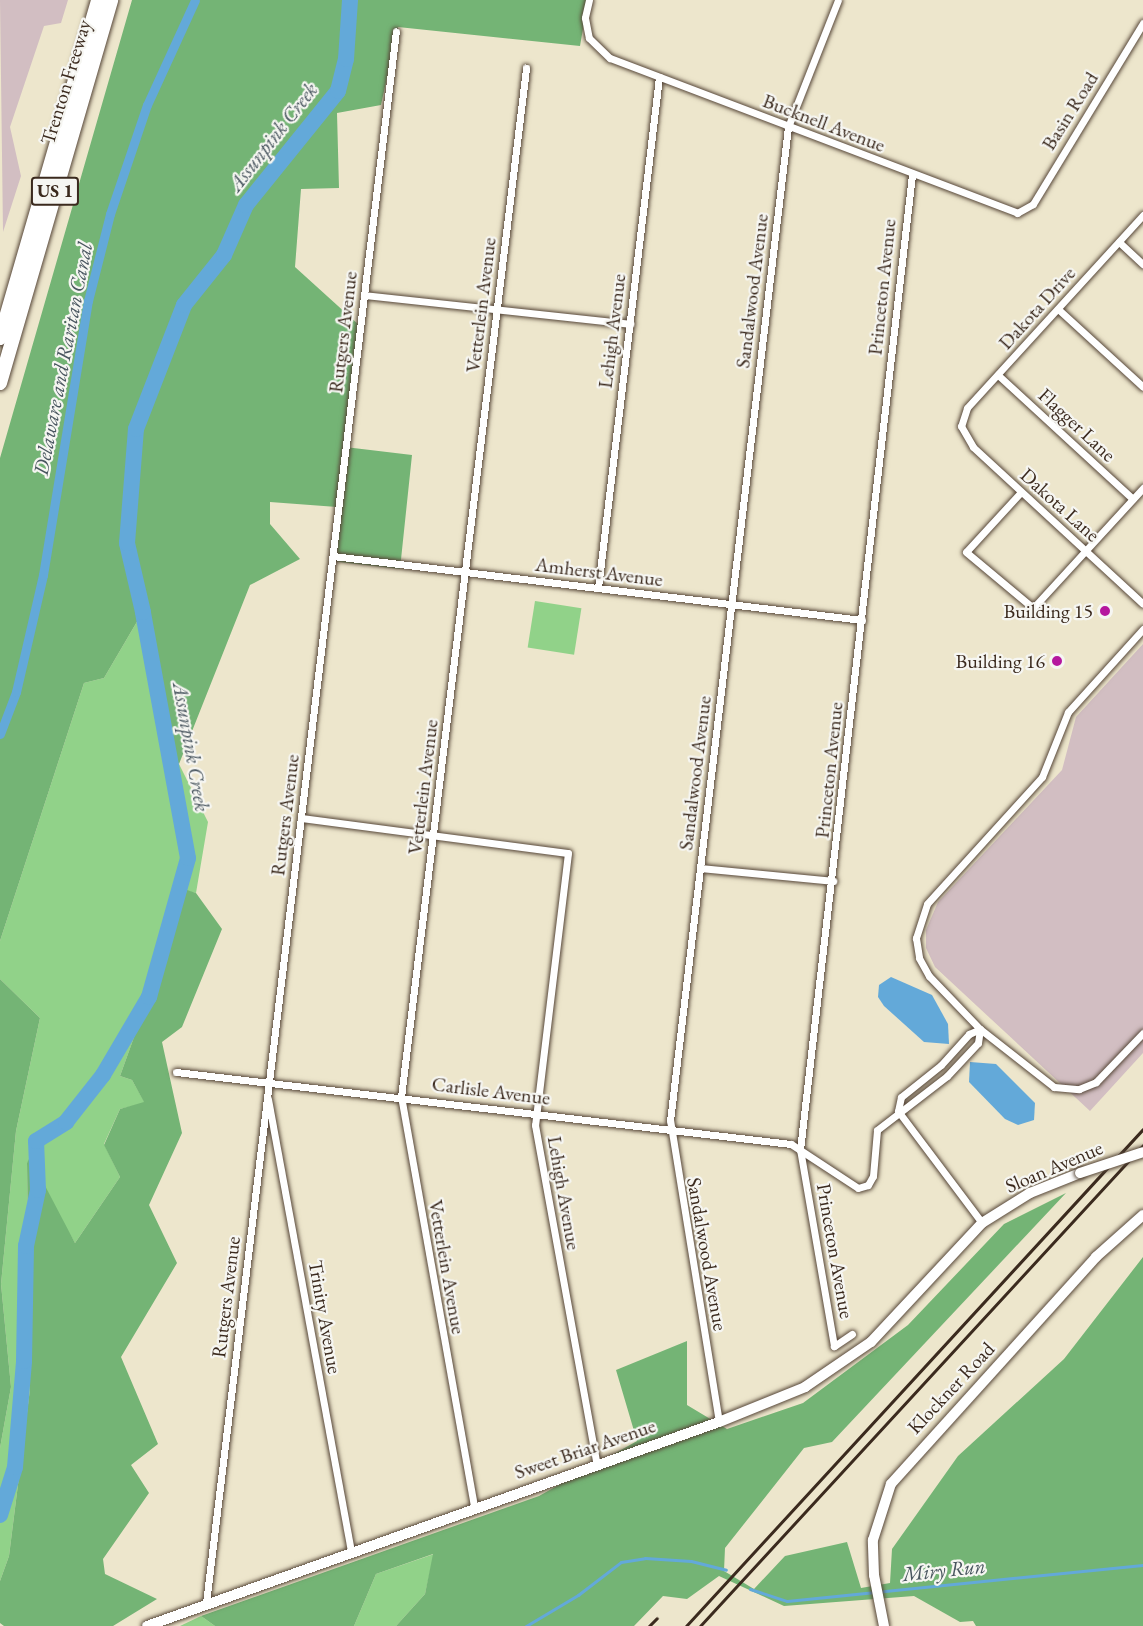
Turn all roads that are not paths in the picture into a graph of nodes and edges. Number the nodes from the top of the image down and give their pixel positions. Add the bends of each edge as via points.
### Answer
1 (98, 0) edge
2 (111, 0) edge
3 (589, 0) edge
4 (837, 0) edge
5 (1143, 23) edge
6 (396, 31) dead end
7 (526, 68) dead end
8 (659, 77) junction
9 (788, 127) junction
10 (912, 174) junction
11 (1023, 212) joint
12 (1143, 215) edge
13 (1119, 242) junction
14 (1143, 264) edge
15 (364, 295) junction
16 (497, 309) junction
17 (1058, 309) junction
18 (630, 324) junction
19 (0, 338) edge
20 (998, 375) junction
21 (0, 383) edge
22 (1143, 387) edge
23 (961, 426) joint
24 (1143, 488) edge
25 (1021, 492) junction
26 (1133, 499) junction
27 (1087, 550) junction
28 (333, 556) junction
29 (466, 572) junction
30 (598, 588) junction
31 (732, 604) junction
32 (1143, 604) edge
33 (862, 620) junction
34 (1143, 629) edge
35 (301, 818) junction
36 (434, 836) junction
37 (701, 868) junction
38 (833, 881) junction
39 (980, 1029) junction
40 (1143, 1033) edge
41 (176, 1072) dead end
42 (267, 1086) junction
43 (401, 1097) junction
44 (897, 1111) junction
45 (535, 1113) junction
46 (669, 1130) junction
47 (800, 1150) junction
48 (1143, 1152) edge
49 (1143, 1215) edge
50 (982, 1223) junction
51 (852, 1334) dead end
52 (719, 1422) junction
53 (597, 1465) junction
54 (474, 1506) junction
55 (351, 1550) junction
56 (206, 1603) junction
57 (147, 1626) edge
58 (884, 1626) edge

1 - 19 highway, Trenton Freeway / US 1
2 - 21 highway, Trenton Freeway / US 1
3 - 8 street, Bucknell Avenue via 585,18 589,38 601,52
4 - 9 street, Sandalwood Avenue
5 - 11 street, Basin Road via 1033,204
6 - 15 street, Rutgers Avenue
7 - 16 street, Vetterlein Avenue
8 - 9 street, Bucknell Avenue
8 - 18 street, Lehigh Avenue
9 - 10 street, Bucknell Avenue
9 - 31 street, Sandalwood Avenue
10 - 11 street, Bucknell Avenue via 1010,211
10 - 33 street, Princeton Avenue
12 - 13 street, Dakota Drive
13 - 14 street
13 - 17 street, Dakota Drive
15 - 16 street
15 - 28 street, Rutgers Avenue
16 - 18 street
16 - 29 street, Vetterlein Avenue
17 - 20 street, Dakota Drive
17 - 22 street
18 - 30 street, Lehigh Avenue
20 - 23 street, Dakota Drive via 967,408
20 - 26 street, Flagger Lane
23 - 25 street, Dakota Lane via 972,447
24 - 26 street
25 - 27 street, Dakota Lane
25 - 27 street via 966,552 1033,608
26 - 27 street
27 - 32 street, Dakota Lane
28 - 29 street, Amherst Avenue
28 - 35 street, Rutgers Avenue
29 - 30 street, Amherst Avenue
29 - 36 street, Vetterlein Avenue
30 - 31 street, Amherst Avenue
31 - 33 street, Amherst Avenue
31 - 37 street, Sandalwood Avenue
33 - 38 street, Princeton Avenue
34 - 39 street via 1068,712 1040,780 937,891 921,914 916,938 922,966
35 - 36 street
35 - 42 street, Rutgers Avenue
36 - 43 street, Vetterlein Avenue
36 - 45 street, Lehigh Avenue via 568,853
37 - 38 street
37 - 46 street, Sandalwood Avenue
38 - 47 street, Princeton Avenue
39 - 40 street via 1043,1081 1066,1089 1084,1087 1101,1078
39 - 44 street via 969,1034 941,1065 901,1096
39 - 44 street via 978,1043 946,1076
41 - 42 street, Carlisle Avenue
42 - 43 street, Carlisle Avenue
42 - 55 street, Trinity Avenue
42 - 56 street, Rutgers Avenue
43 - 45 street, Carlisle Avenue
43 - 54 street, Vetterlein Avenue
44 - 47 street, Carlisle Avenue via 877,1130 873,1176 863,1188 852,1188
44 - 50 street
45 - 46 street, Carlisle Avenue
45 - 53 street, Lehigh Avenue
46 - 47 street, Carlisle Avenue via 791,1144
46 - 52 street, Sandalwood Avenue
47 - 51 street, Princeton Avenue via 834,1346
48 - 50 main road, Sloan Avenue, bridge via 1053,1183
49 - 58 main road, Klockner Road via 1106,1246 894,1478 875,1523 874,1575
50 - 52 main road, Sweet Briar Avenue via 950,1253 886,1328 853,1357 805,1387
52 - 53 main road, Sweet Briar Avenue
53 - 54 main road, Sweet Briar Avenue
54 - 55 main road, Sweet Briar Avenue
55 - 56 main road, Sweet Briar Avenue
56 - 57 main road, Sweet Briar Avenue

